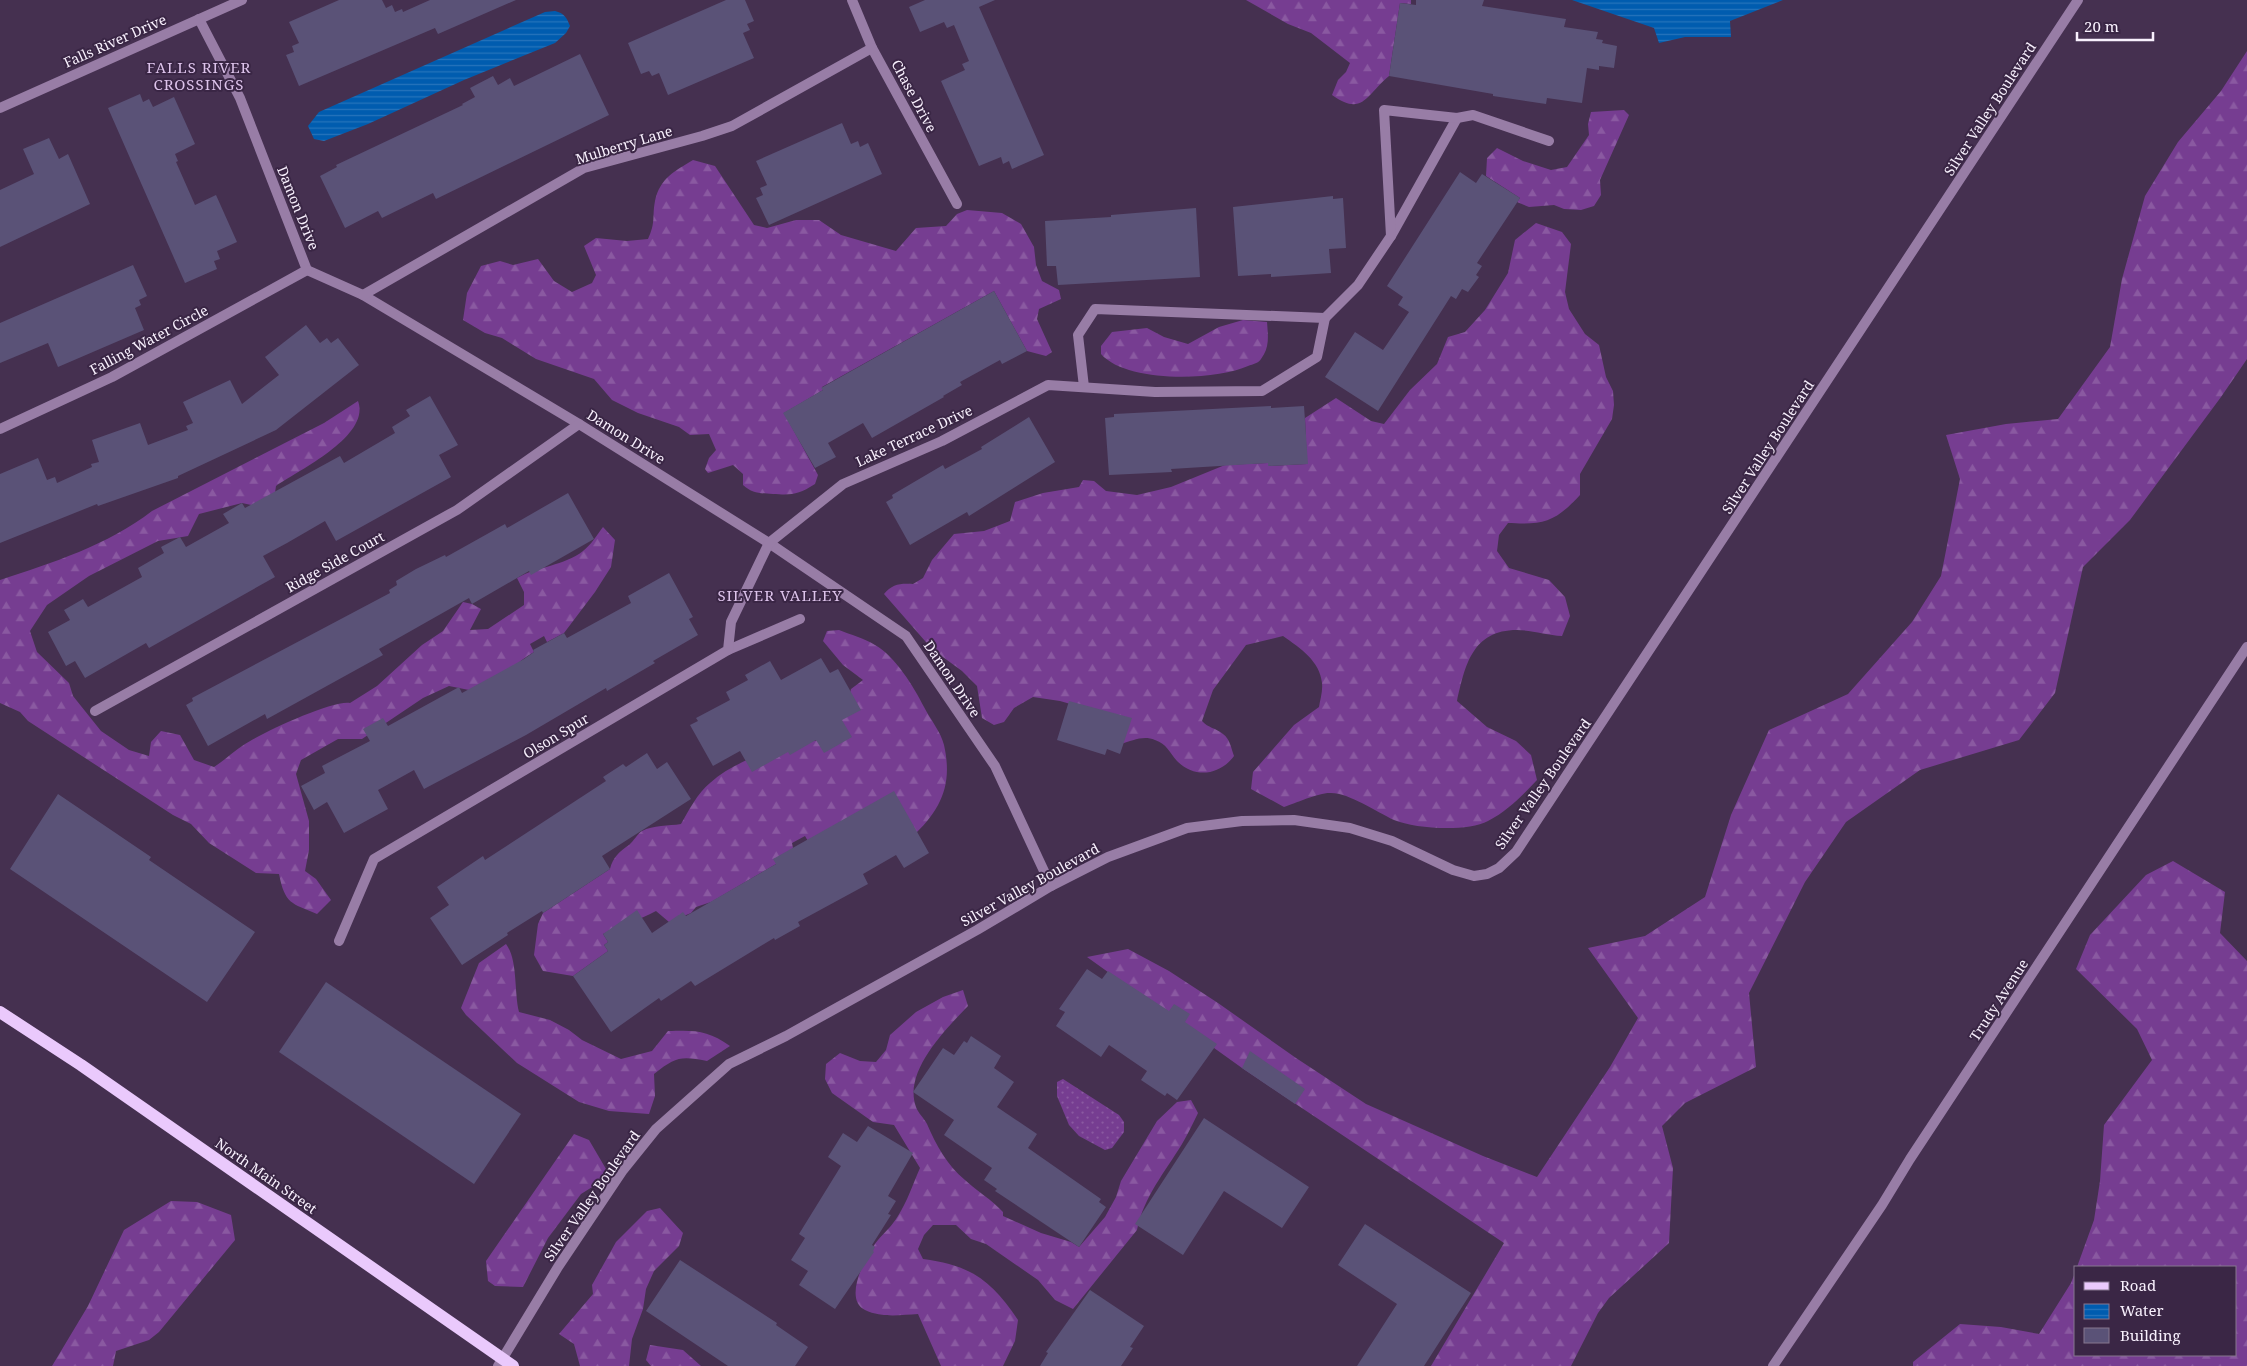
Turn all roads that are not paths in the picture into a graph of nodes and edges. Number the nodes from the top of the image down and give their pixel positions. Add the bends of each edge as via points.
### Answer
1 (242, 0) edge
2 (852, 0) edge
3 (2078, 0) edge
4 (198, 19) junction
5 (872, 48) junction
6 (0, 108) edge
7 (1456, 118) junction
8 (1549, 141) dead end
9 (957, 204) dead end
10 (1391, 236) junction
11 (307, 270) junction
12 (363, 295) junction
13 (1325, 318) junction
14 (1084, 387) junction
15 (579, 424) junction
16 (0, 429) edge
17 (769, 543) junction
18 (800, 619) dead end
19 (2247, 647) edge
20 (728, 650) junction
21 (95, 711) dead end
22 (1051, 886) junction
23 (339, 941) dead end
24 (0, 1012) edge
25 (504, 1364) edge
26 (1773, 1366) edge

1 - 4 street, Falls River Drive
2 - 5 street, Chase Drive
3 - 22 street, Silver Valley Boulevard via 1516,852 1499,868 1474,876 1452,870 1392,841 1350,828 1294,820 1242,821 1187,828 1108,857
4 - 6 street, Falls River Drive
4 - 11 street, Damon Drive via 240,98
5 - 9 street, Chase Drive
5 - 12 street, Mulberry Lane via 732,126 584,168
7 - 8 street via 1473,115
7 - 10 street
7 - 10 street via 1384,110
10 - 13 street via 1358,285
11 - 12 street, Damon Drive
11 - 16 street, Falling Water Circle via 112,377
12 - 15 street, Damon Drive
13 - 14 street, Lake Terrace Drive via 1317,357 1262,391 1155,392
13 - 14 street via 1095,310 1078,335
14 - 17 street, Lake Terrace Drive via 1048,385 942,441 843,484
15 - 17 street, Damon Drive
15 - 21 street, Ridge Side Court via 457,510
17 - 20 street via 731,622
17 - 22 street, Damon Drive via 906,636 995,766
18 - 20 street, Olson Spur
19 - 26 street, Trudy Avenue
20 - 23 street, Olson Spur via 374,859
22 - 25 street, Silver Valley Boulevard via 786,1036 729,1064 656,1129 623,1170 558,1268
24 - 25 main road, North Main Street via 81,1065

